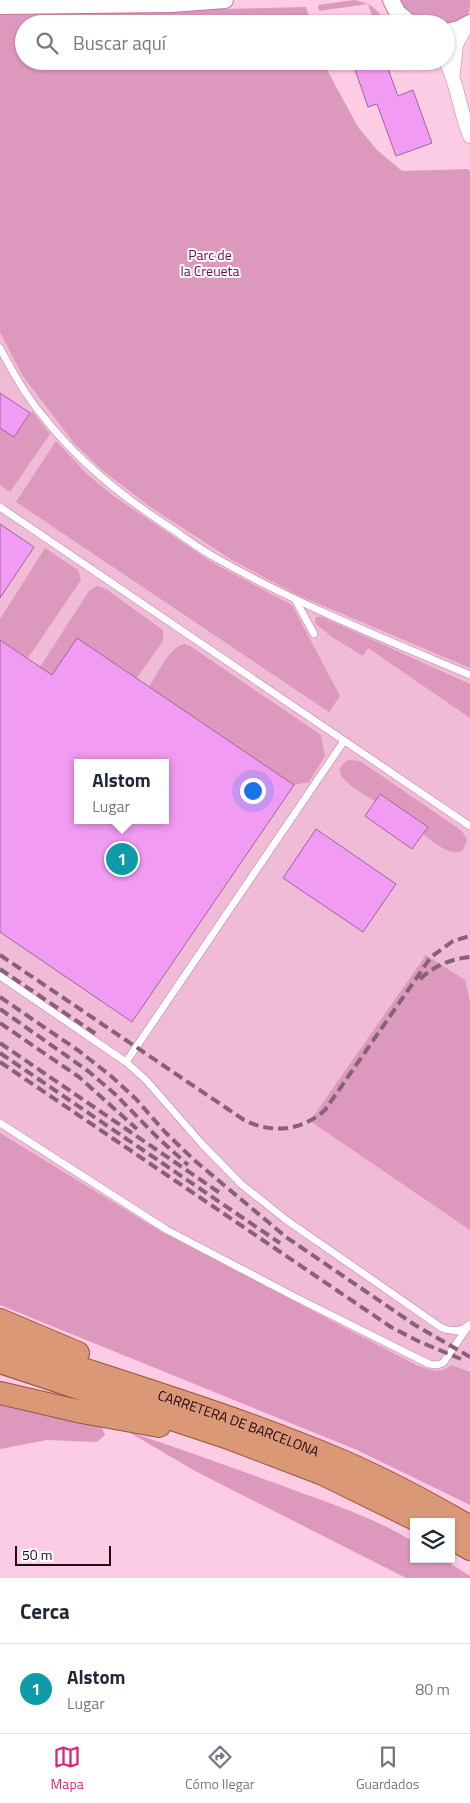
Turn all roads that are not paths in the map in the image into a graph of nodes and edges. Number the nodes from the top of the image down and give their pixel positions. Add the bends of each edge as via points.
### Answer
1 (225, 0) edge
2 (389, 1) edge
3 (0, 6) edge
4 (400, 15) edge
5 (468, 24) edge
6 (455, 29) edge
7 (455, 52) edge
8 (450, 70) edge
9 (453, 70) edge
10 (452, 74) junction
11 (470, 136) edge
12 (0, 348) edge
13 (0, 507) edge
14 (296, 600) junction
15 (314, 634) dead end
16 (470, 675) edge
17 (344, 741) junction
18 (470, 826) edge
19 (0, 976) edge
20 (126, 1062) junction
21 (0, 1122) edge
22 (0, 1320) edge
23 (470, 1323) edge
24 (0, 1342) edge
25 (0, 1362) edge
26 (0, 1393) edge
27 (219, 1414) junction
28 (226, 1438) junction
29 (413, 1518) edge
30 (470, 1527) edge
31 (455, 1540) edge
32 (470, 1549) edge

1 - 3 street via 171,4
2 - 4 street
5 - 6 street
5 - 7 street
8 - 10 street
9 - 10 street
10 - 11 street
12 - 14 lane via 41,415 107,483 215,558
13 - 17 lane
14 - 15 lane
14 - 16 lane
17 - 18 lane
17 - 20 lane
19 - 20 lane
20 - 23 lane via 221,1165 272,1208 442,1328 464,1329
21 - 23 lane via 167,1230 429,1364 443,1363
22 - 27 highway
24 - 27 highway, CARRETERA DE BARCELONA
25 - 28 highway, CARRETERA DE BARCELONA
26 - 28 highway via 122,1420
27 - 30 highway, CARRETERA DE BARCELONA via 344,1462
28 - 29 highway, CARRETERA DE BARCELONA via 323,1474
31 - 32 highway

